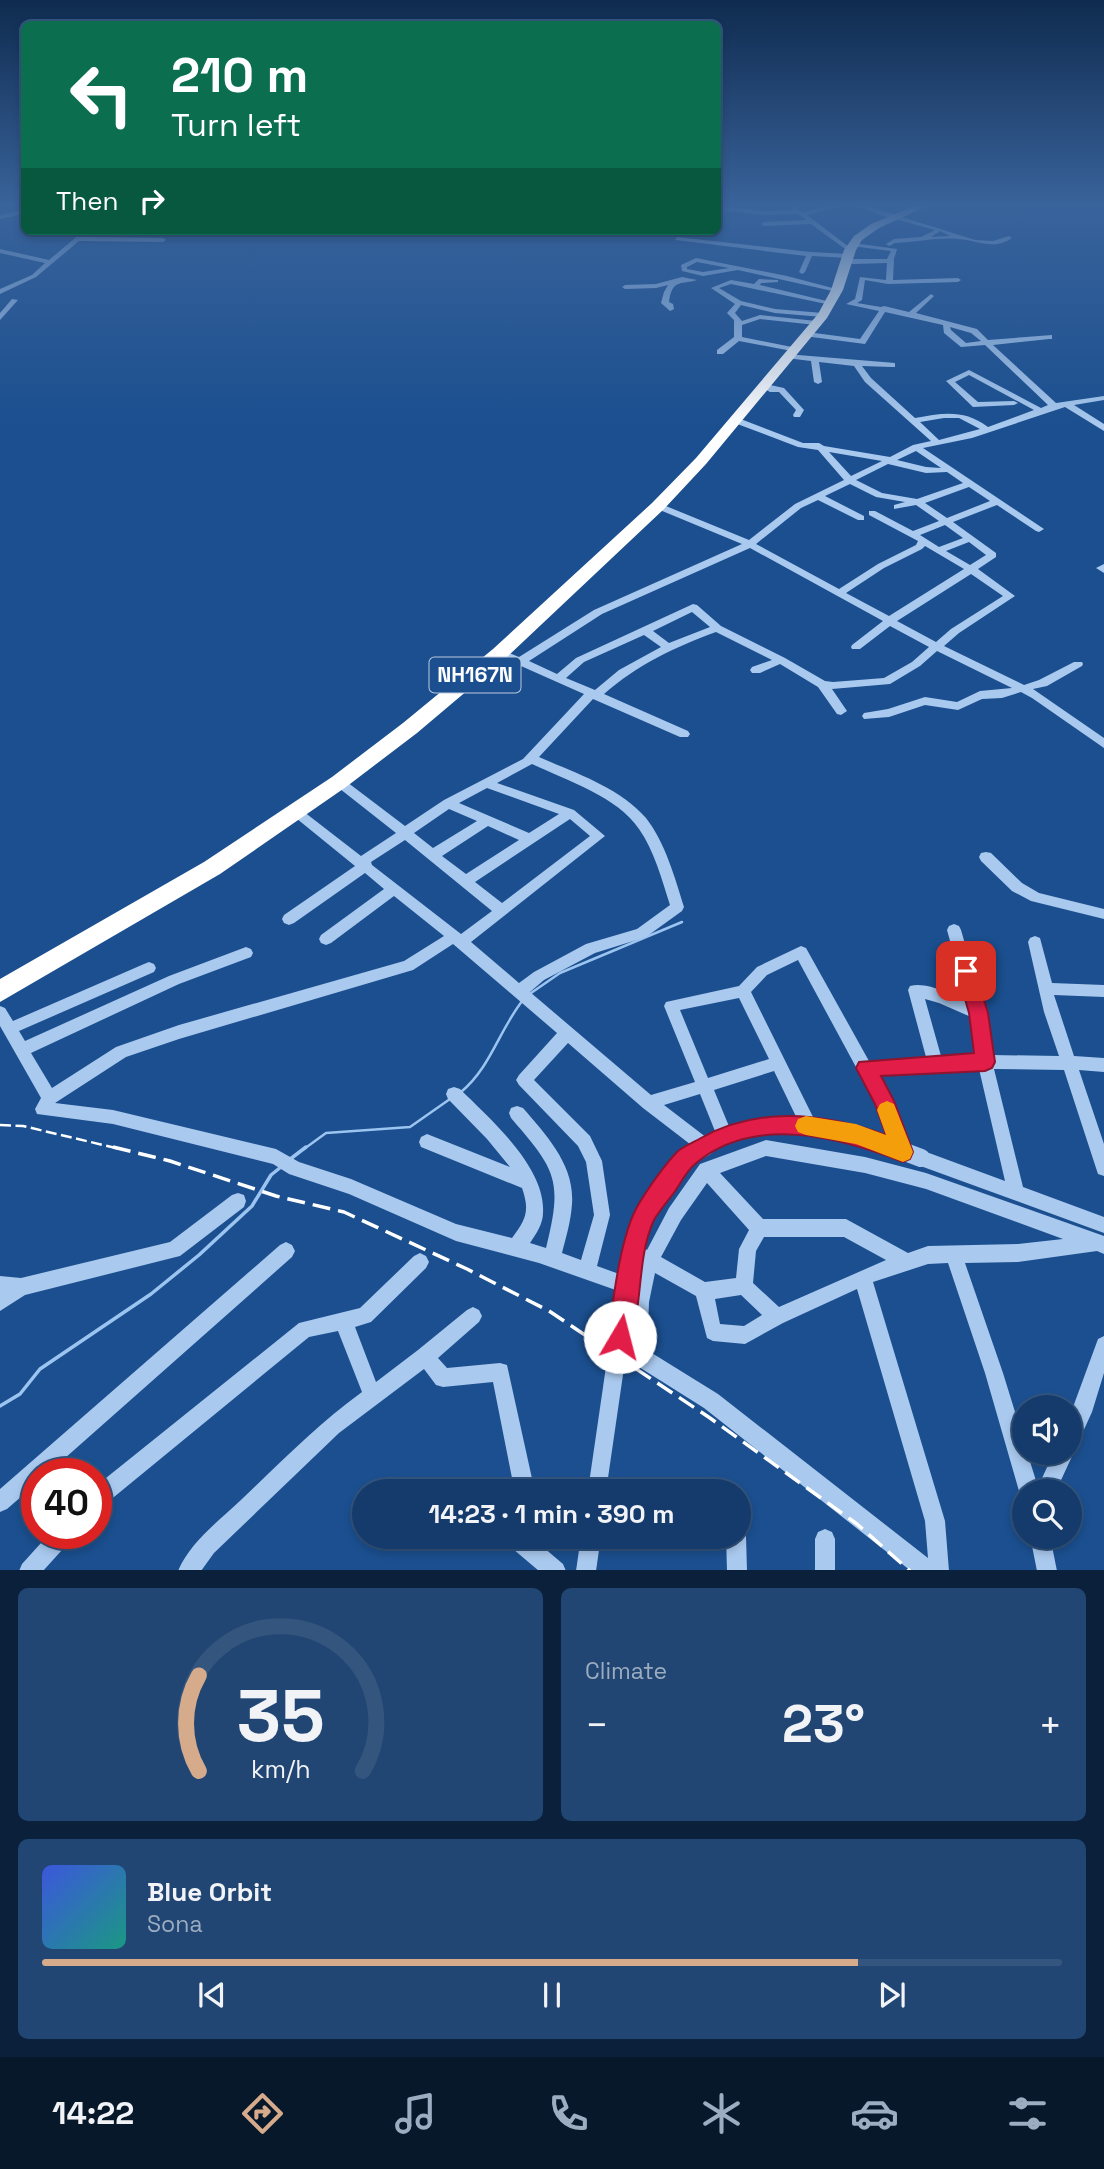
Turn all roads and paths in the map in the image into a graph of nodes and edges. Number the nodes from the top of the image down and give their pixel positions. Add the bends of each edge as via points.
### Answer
1 (27, 279) edge
2 (682, 279) edge
3 (697, 279) edge
4 (765, 279) edge
5 (770, 279) edge
6 (790, 279) edge
7 (838, 279) edge
8 (862, 279) edge
9 (872, 279) edge
10 (958, 280) dead end
11 (675, 281) junction
12 (798, 281) junction
13 (888, 282) joint
14 (625, 286) dead end
15 (756, 286) junction
16 (648, 287) junction
17 (714, 288) junction
18 (0, 292) edge
19 (640, 293) dead end
20 (932, 296) dead end
21 (14, 300) dead end
22 (739, 303) junction
23 (884, 308) junction
24 (670, 309) dead end
25 (823, 313) junction
26 (911, 314) junction
27 (0, 318) edge
28 (946, 323) junction
29 (738, 324) junction
30 (1049, 337) dead end
31 (738, 338) junction
32 (988, 343) junction
33 (720, 352) dead end
34 (791, 353) junction
35 (815, 359) junction
36 (856, 364) junction
37 (892, 365) dead end
38 (818, 382) dead end
39 (764, 385) junction
40 (1104, 398) edge
41 (1014, 403) dead end
42 (1066, 404) junction
43 (1054, 405) junction
44 (1043, 412) junction
45 (797, 415) dead end
46 (735, 420) junction
47 (914, 421) junction
48 (1104, 428) edge
49 (987, 430) junction
50 (936, 441) junction
51 (819, 446) junction
52 (916, 447) junction
53 (890, 461) junction
54 (949, 468) junction
55 (849, 480) junction
56 (971, 483) junction
57 (817, 496) junction
58 (998, 501) junction
59 (918, 502) junction
60 (658, 506) junction
61 (897, 507) dead end
62 (872, 513) dead end
63 (862, 518) dead end
64 (945, 521) junction
65 (1039, 529) dead end
66 (918, 538) junction
67 (969, 539) junction
68 (750, 544) junction
69 (939, 550) junction
70 (972, 570) junction
71 (841, 592) junction
72 (891, 620) junction
73 (717, 628) junction
74 (645, 631) junction
75 (936, 646) junction
76 (668, 647) junction
77 (856, 647) dead end
78 (500, 653) junction
79 (781, 660) junction
80 (520, 662) junction
81 (1078, 664) dead end
82 (756, 670) dead end
83 (558, 680) junction
84 (822, 684) junction
85 (1021, 687) junction
86 (592, 695) junction
87 (841, 711) dead end
88 (868, 716) dead end
89 (684, 734) dead end
90 (1104, 744) edge
91 (531, 758) junction
92 (339, 782) junction
93 (488, 784) junction
94 (448, 803) junction
95 (295, 811) junction
96 (570, 813) junction
97 (488, 820) junction
98 (405, 832) junction
99 (530, 838) junction
100 (433, 855) junction
101 (986, 857) dead end
102 (364, 863) junction
103 (466, 881) junction
104 (395, 888) junction
105 (502, 911) junction
106 (1104, 914) edge
107 (289, 919) dead end
108 (954, 930) dead end
109 (326, 939) dead end
110 (457, 939) junction
111 (1035, 942) dead end
112 (246, 953) dead end
113 (149, 968) dead end
114 (1046, 989) junction
115 (0, 991) edge
116 (743, 991) junction
117 (1104, 991) edge
118 (519, 992) junction
119 (0, 1012) edge
120 (978, 1013) junction
121 (9, 1029) junction
122 (568, 1032) junction
123 (21, 1050) junction
124 (985, 1062) junction
125 (778, 1063) junction
126 (935, 1063) junction
127 (1069, 1063) junction
128 (1104, 1065) edge
129 (866, 1068) junction
130 (704, 1085) junction
131 (454, 1094) dead end
132 (49, 1098) junction
133 (649, 1103) junction
134 (517, 1113) dead end
135 (809, 1126) junction
136 (725, 1136) junction
137 (427, 1142) dead end
138 (705, 1146) junction
139 (903, 1152) junction
140 (1104, 1168) edge
141 (706, 1170) junction
142 (527, 1182) junction
143 (1016, 1192) junction
144 (238, 1201) dead end
145 (1104, 1225) edge
146 (759, 1228) junction
147 (1101, 1244) edge
148 (516, 1248) junction
149 (286, 1251) dead end
150 (954, 1255) junction
151 (643, 1256) junction
152 (552, 1259) junction
153 (420, 1262) dead end
154 (908, 1262) junction
155 (587, 1271) junction
156 (863, 1278) junction
157 (0, 1284) edge
158 (627, 1285) junction
159 (744, 1286) junction
160 (21, 1287) junction
161 (704, 1291) junction
162 (0, 1302) edge
163 (473, 1316) dead end
164 (777, 1317) junction
165 (343, 1321) junction
166 (1104, 1345) edge
167 (425, 1357) junction
168 (373, 1397) junction
169 (1082, 1412) edge
170 (522, 1479) edge
171 (599, 1479) edge
172 (1025, 1479) edge
173 (112, 1486) edge
174 (0, 1502) edge
175 (825, 1538) dead end
176 (49, 1549) edge
177 (529, 1549) edge
178 (588, 1549) edge
179 (736, 1549) edge
180 (1043, 1549) edge
181 (29, 1570) edge
182 (188, 1570) edge
183 (556, 1570) edge
184 (586, 1570) edge
185 (737, 1570) edge
186 (825, 1570) edge
187 (928, 1570) edge
188 (939, 1570) edge
189 (1047, 1570) edge

1 - 18 street
2 - 11 street
3 - 17 street
4 - 15 street
5 - 12 street
6 - 12 street
7 - 25 highway, NH167N
8 - 23 street via 858,300 850,304
9 - 13 street
10 - 13 street
11 - 16 street
11 - 24 street via 665,294
12 - 25 street
14 - 16 street
15 - 17 street via 731,282
15 - 25 street
16 - 19 street
17 - 22 street
20 - 26 street
21 - 27 street
22 - 25 street
22 - 29 street via 731,313
23 - 25 street via 862,342
23 - 26 street
25 - 29 street via 760,317
25 - 34 highway, NH167N
26 - 28 street
28 - 32 street via 974,331
28 - 32 street via 947,331 960,344
29 - 31 street
30 - 32 street
31 - 33 street
31 - 34 street
32 - 43 street
34 - 35 street
34 - 39 highway, NH167N
35 - 36 street
35 - 38 street
36 - 37 street
36 - 47 street
39 - 45 street via 781,390 800,410
39 - 46 highway, NH167N
40 - 42 street
41 - 44 street via 976,405 950,381 969,372
42 - 43 street
42 - 48 street
43 - 44 street
44 - 49 street
46 - 51 street via 769,435
46 - 60 highway, NH167N
47 - 49 street via 959,414
47 - 50 street
49 - 50 street
50 - 52 street
51 - 53 street
51 - 55 street
52 - 53 street
52 - 54 street
53 - 54 street via 932,473
53 - 55 street
54 - 56 street
55 - 57 street
55 - 59 street via 878,495
56 - 58 street
56 - 59 street
57 - 63 street
57 - 68 street
58 - 64 street
58 - 65 street
59 - 61 street
59 - 64 street
60 - 68 street
60 - 78 highway, NH167N
62 - 66 street
64 - 66 street
64 - 67 street
66 - 69 street
66 - 71 street via 919,547
67 - 69 street
67 - 70 street via 993,555
68 - 71 street
68 - 80 street via 598,612
69 - 70 street
70 - 72 street
70 - 75 street via 1010,596
71 - 72 street
72 - 75 street
72 - 77 street
73 - 74 street via 693,607
73 - 76 street
73 - 79 street
74 - 76 street
74 - 83 street via 580,660
75 - 84 street via 886,681
75 - 85 street
76 - 86 street via 620,673
78 - 80 street
78 - 92 highway, NH167N
79 - 82 street
79 - 84 street
80 - 83 street
81 - 85 street via 1043,682
83 - 86 street
84 - 87 street
85 - 88 street via 980,695 958,706 925,701
85 - 90 street
86 - 89 street
86 - 91 street
91 - 93 street
91 - 118 street via 626,807 641,821 677,907 640,933 591,948
92 - 95 highway, NH167N
92 - 98 street
93 - 94 street
93 - 96 street
94 - 97 street
94 - 98 street
95 - 102 street
95 - 115 highway, NH167N via 169,895
96 - 99 street
96 - 105 street via 599,838
97 - 99 street
97 - 100 street
98 - 100 street
98 - 102 street
99 - 103 street
100 - 103 street
101 - 106 street via 1017,887 1035,897
102 - 104 street
102 - 107 street
103 - 105 street
104 - 109 street
104 - 110 street
105 - 110 street
108 - 120 street
110 - 118 street
110 - 132 street via 408,966 121,1052
111 - 114 street
112 - 123 street
113 - 121 street
114 - 117 street
114 - 127 street
116 - 125 street
116 - 129 street via 762,971 801,951
116 - 130 street via 671,1006
118 - 122 street
119 - 121 street
120 - 124 street
120 - 126 street via 915,990
121 - 123 street
122 - 133 street
122 - 155 street via 524,1080 584,1141 594,1161 602,1215
123 - 132 street
124 - 126 street
124 - 127 street
124 - 143 street
125 - 130 street
125 - 135 street
126 - 129 street
127 - 128 street
127 - 140 street
129 - 139 street
130 - 133 street
130 - 136 street
131 - 142 street via 514,1155
132 - 148 street via 43,1109 113,1117 276,1157 456,1231
133 - 138 street
134 - 152 street via 552,1157 564,1189
135 - 136 street, bridge via 763,1126
135 - 139 street, bridge via 856,1134
136 - 138 street, bridge
137 - 142 street
138 - 151 street, bridge via 687,1157 645,1215
139 - 143 street, bridge
141 - 146 street
141 - 147 street via 766,1148 865,1165 926,1181
141 - 151 street
142 - 148 street via 536,1216
143 - 145 street
144 - 160 street via 174,1250
146 - 154 street via 846,1228
146 - 159 street via 748,1249
147 - 150 street
148 - 152 street
149 - 174 street
150 - 154 street via 928,1255
150 - 172 street
151 - 158 street, bridge
151 - 161 street
151 - 187 street via 638,1355 711,1401
152 - 155 street
153 - 165 street via 365,1316
154 - 156 street
155 - 158 street
156 - 164 street
156 - 188 street via 935,1521
157 - 160 street
158 - 171 street, bridge
159 - 161 street
159 - 164 street
160 - 162 street
161 - 164 street via 713,1332 745,1335
163 - 167 street
165 - 168 street
165 - 173 street via 305,1329
166 - 169 street
167 - 168 street
167 - 170 street via 443,1378 500,1373
168 - 182 street via 332,1426 207,1546
175 - 186 street
176 - 181 street
177 - 183 street
178 - 184 street
179 - 185 street
180 - 189 street

